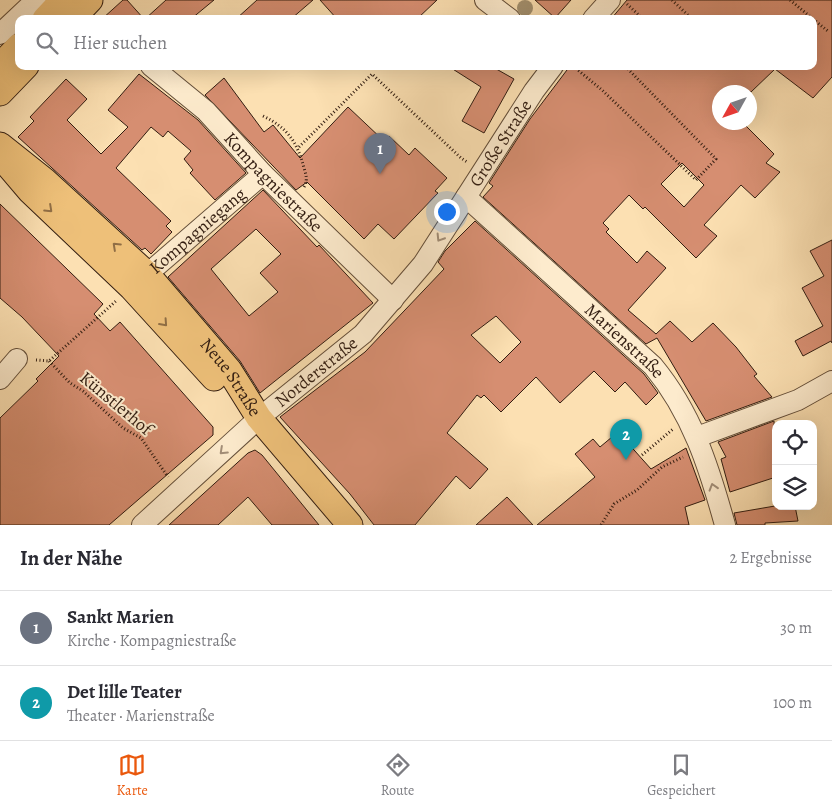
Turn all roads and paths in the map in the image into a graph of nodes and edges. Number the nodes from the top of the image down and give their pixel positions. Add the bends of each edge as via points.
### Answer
1 (36, 0) edge
2 (63, 0) edge
3 (90, 0) edge
4 (485, 0) edge
5 (610, 0) edge
6 (624, 0) edge
7 (672, 0) edge
8 (790, 0) edge
9 (20, 15) edge
10 (49, 15) edge
11 (76, 15) edge
12 (505, 15) edge
13 (597, 15) edge
14 (639, 15) edge
15 (688, 15) edge
16 (808, 15) edge
17 (15, 20) edge
18 (817, 22) edge
19 (829, 32) dead end
20 (0, 34) edge
21 (15, 50) edge
22 (0, 66) edge
23 (22, 70) edge
24 (156, 70) edge
25 (550, 70) edge
26 (578, 70) edge
27 (629, 70) edge
28 (0, 93) edge
29 (263, 116) dead end
30 (0, 145) edge
31 (299, 146) junction
32 (0, 156) edge
33 (461, 158) dead end
34 (263, 174) junction
35 (466, 196) junction
36 (296, 206) junction
37 (139, 281) junction
38 (393, 300) junction
39 (16, 359) dead end
40 (0, 380) edge
41 (832, 381) edge
42 (259, 418) junction
43 (680, 424) dead end
44 (699, 443) junction
45 (642, 455) dead end
46 (180, 490) junction
47 (142, 525) edge
48 (350, 525) edge
49 (601, 525) edge
50 (725, 525) edge

1 - 9 street
2 - 10 main road
3 - 11 main road
4 - 12 street
5 - 13 street
6 - 14 path
7 - 15 path
8 - 16 path
17 - 20 street
18 - 19 path
21 - 22 main road
23 - 28 main road
24 - 34 street, Kompagniestraße via 206,111
25 - 35 street, Große Straße
26 - 27 path via 696,180 716,159
29 - 31 path via 277,123
37 -> 30 main road, Neue Straße via 44,180
31 - 33 path via 372,74
31 - 36 path via 307,180
32 -> 37 main road, Neue Straße via 30,191
34 - 36 street, Kompagniestraße
34 - 37 street, Kompagniegang
35 -> 38 street, Norderstraße via 423,264
35 - 44 street, Marienstraße via 653,366 669,386
36 - 38 street, Kompagniestraße
37 - 42 main road, Neue Straße via 228,370
37 - 46 path, Künstlerhof via 49,362 123,428 141,438
38 - 42 street, Norderstraße via 363,334
39 - 40 street
41 - 44 street via 798,400
42 -> 46 street, Norderstraße
42 - 48 main road, Neue Straße
43 - 45 path
44 - 49 path via 614,504
50 -> 44 street, Marienstraße
46 - 47 street, Norderstraße

